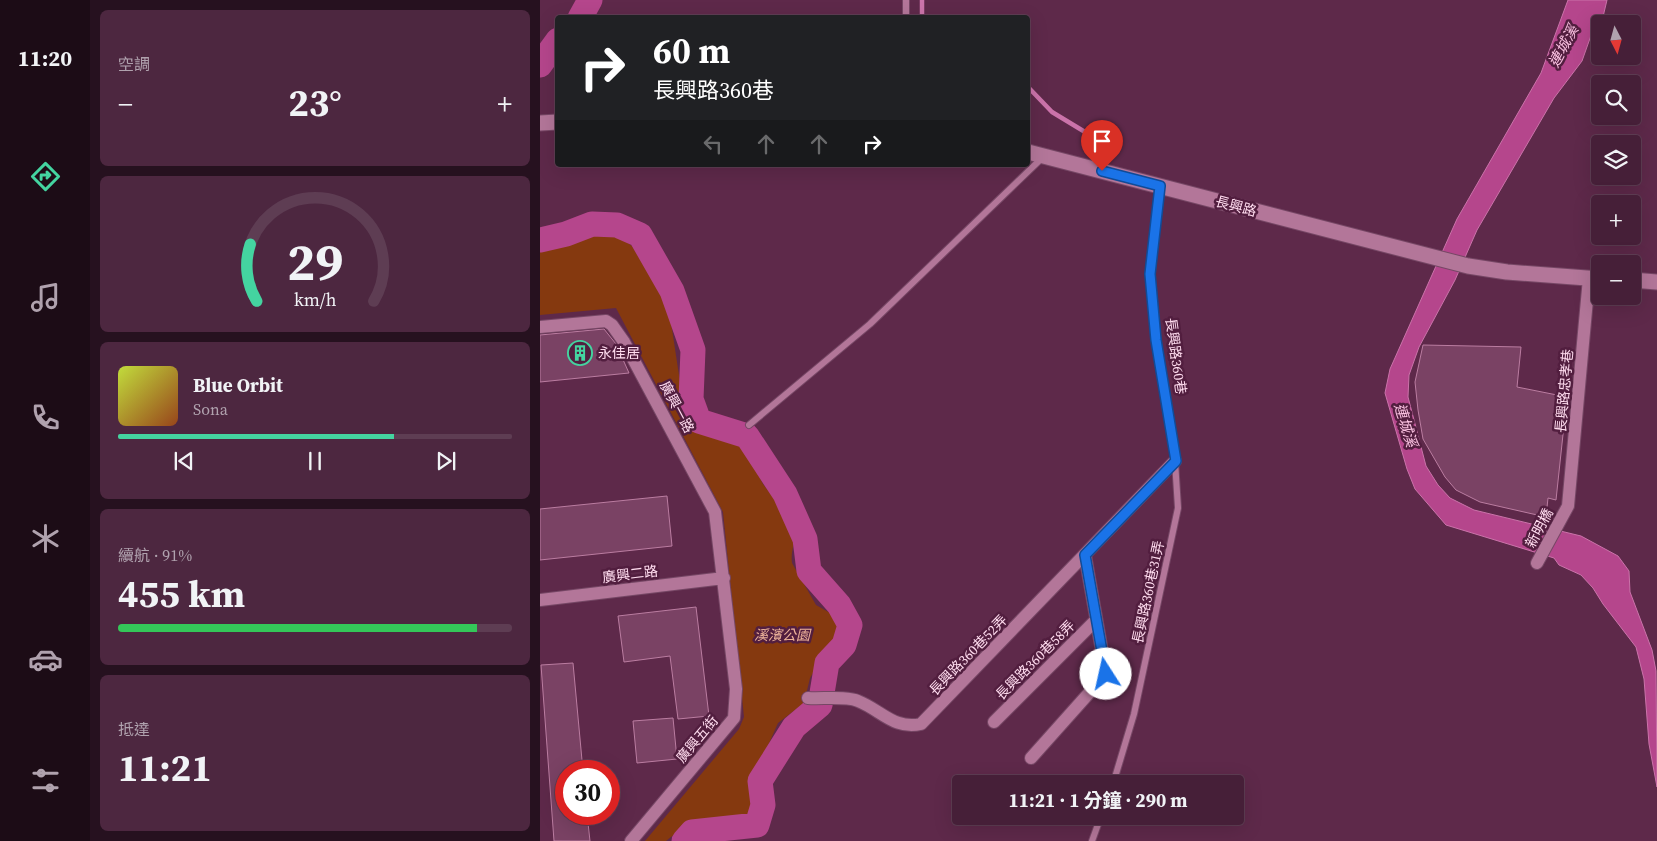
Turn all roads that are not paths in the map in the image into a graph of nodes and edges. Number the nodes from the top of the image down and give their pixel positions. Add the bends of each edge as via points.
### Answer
1 (906, 0) edge
2 (906, 15) edge
3 (555, 122) edge
4 (540, 123) edge
5 (1030, 152) edge
6 (1044, 156) junction
7 (1160, 186) junction
8 (1591, 278) edge
9 (1641, 281) edge
10 (1657, 282) edge
11 (1592, 305) edge
12 (540, 327) edge
13 (750, 424) dead end
14 (1176, 461) junction
15 (1568, 506) joint
16 (1085, 555) junction
17 (1537, 564) dead end
18 (724, 578) junction
19 (540, 600) edge
20 (1096, 620) junction
21 (808, 698) dead end
22 (994, 722) dead end
23 (1031, 758) dead end
24 (1116, 775) edge
25 (1098, 825) edge
26 (631, 841) edge
27 (1092, 841) edge

1 - 2 lane
3 - 4 main road
5 - 6 main road, 長興路
6 - 7 main road, 長興路
6 - 13 lane via 870,324
7 - 8 main road, 長興路 via 1449,262 1507,272
7 - 14 lane, 長興路360巷 via 1150,274 1156,340
9 - 10 main road
11 - 15 street, 長興路忠孝巷
12 - 18 street, 廣興一路 via 606,321 612,325 715,512
14 - 16 street
14 - 24 lane, 長興路360巷31弄 via 1176,525 1134,714
15 - 17 street, 新明橋
16 - 20 street
16 - 21 street, 長興路360巷52弄 via 921,724 896,724 857,700
18 - 19 street, 廣興二路
18 - 26 street, 廣興五街 via 737,703 734,718
20 - 22 street, 長興路360巷58弄
20 - 23 street via 1106,674
25 - 27 lane

